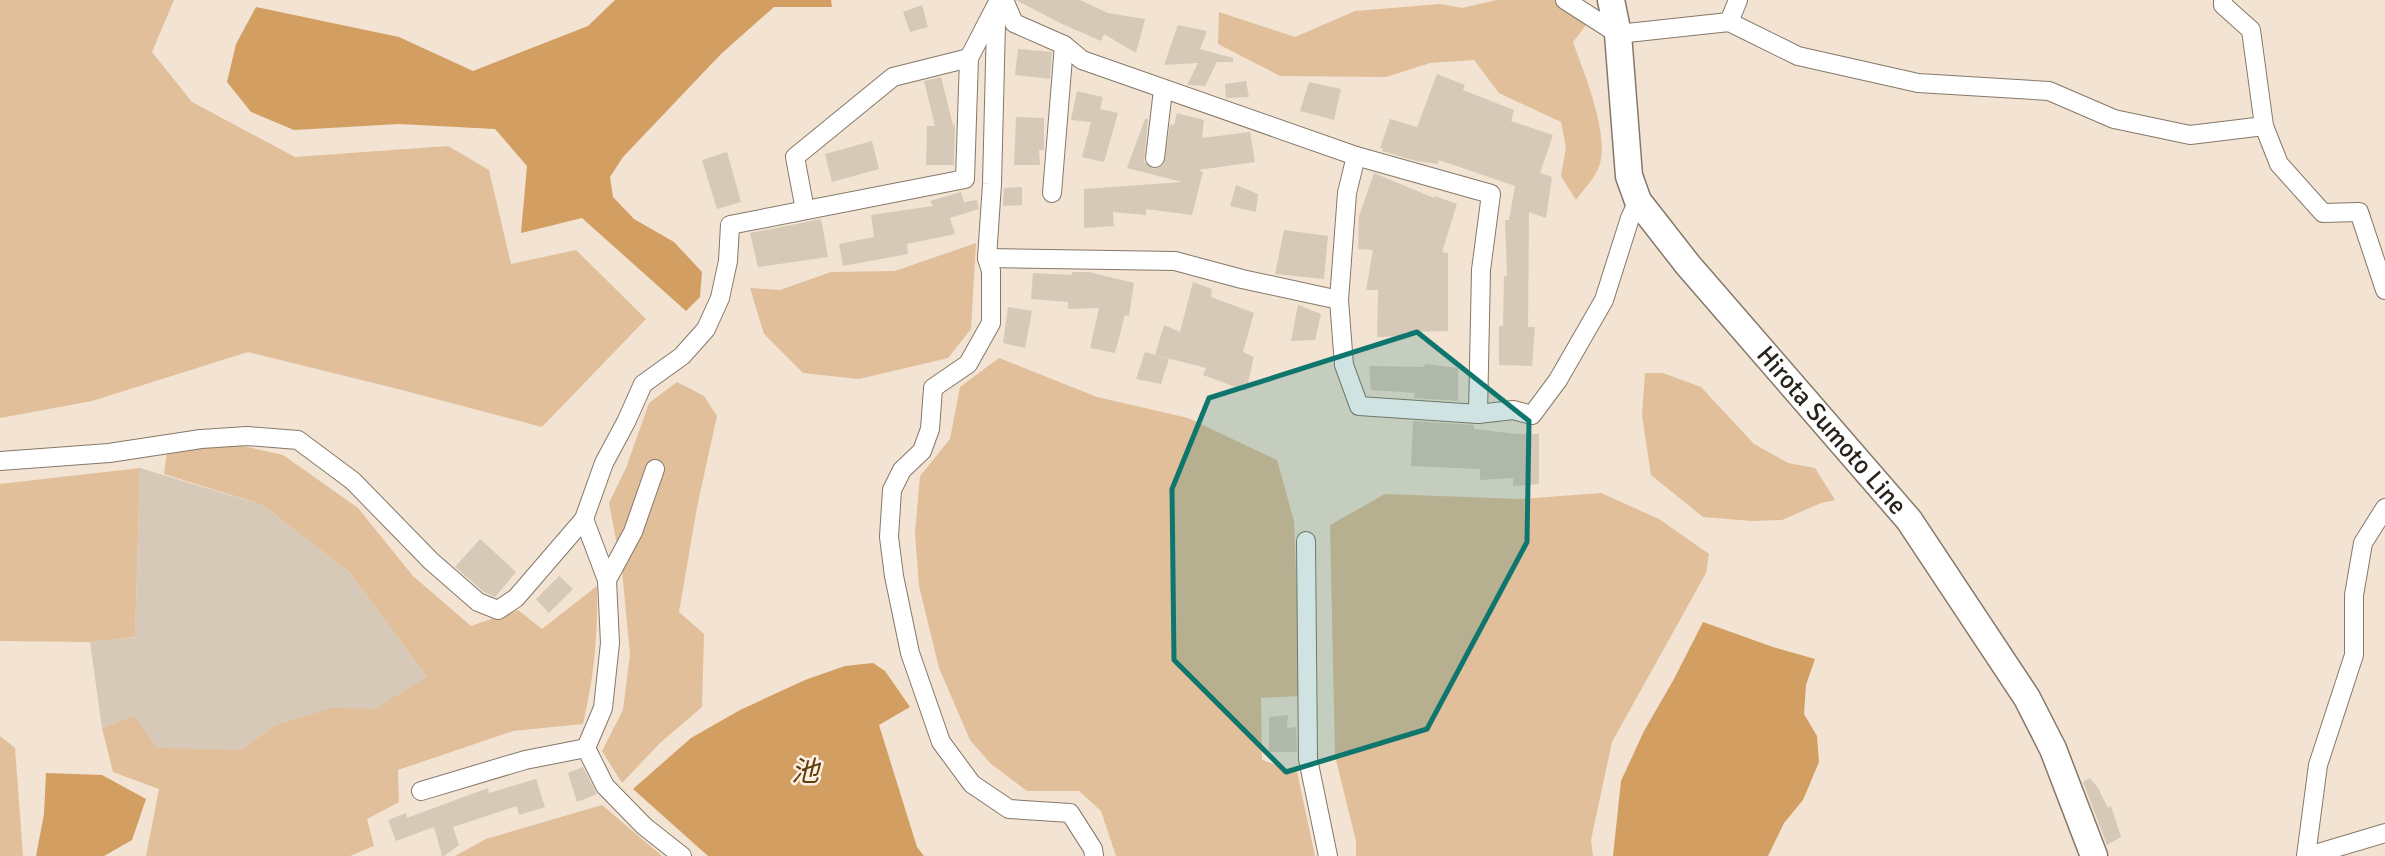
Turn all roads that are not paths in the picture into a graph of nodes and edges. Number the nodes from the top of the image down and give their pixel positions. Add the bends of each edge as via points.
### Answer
1 (1001, 0) edge
2 (1565, 0) edge
3 (1611, 0) edge
4 (1738, 0) edge
5 (2223, 0) edge
6 (1729, 22) junction
7 (1618, 34) junction
8 (1064, 45) junction
9 (969, 58) junction
10 (1163, 90) junction
11 (2264, 125) junction
12 (1356, 156) junction
13 (1155, 158) dead end
14 (1052, 193) dead end
15 (1638, 201) junction
16 (806, 210) junction
17 (987, 258) junction
18 (2385, 289) edge
19 (1339, 300) junction
20 (1478, 414) junction
21 (0, 461) edge
22 (654, 469) dead end
23 (2384, 513) edge
24 (584, 519) junction
25 (1306, 541) dead end
26 (607, 580) junction
27 (586, 748) junction
28 (421, 791) dead end
29 (2385, 832) edge
30 (682, 856) edge
31 (1094, 856) edge
32 (1328, 856) edge
33 (2094, 856) edge
34 (2307, 856) edge

1 - 8 street via 1014,23
1 - 9 street
1 - 17 street via 996,23
2 - 7 street
3 - 7 main road, Hirota Sumoto Line
4 - 6 street
5 - 11 street via 2222,5 2251,30
6 - 7 street
6 - 11 street via 1798,56 1918,83 2049,91 2114,119 2190,135
7 - 15 main road, Hirota Sumoto Line via 1629,176
8 - 10 street via 1082,60
8 - 14 street
9 - 16 street via 893,78 795,158
9 - 16 street via 965,179
10 - 12 street
10 - 13 street
11 - 18 street via 2279,164 2323,213 2359,212
12 - 19 street via 1347,193
12 - 20 street via 1491,194 1481,270
15 - 20 street via 1604,300 1532,415 1513,411
15 - 33 main road, Hirota Sumoto Line via 1909,520 2027,698 2053,749
16 - 24 street via 730,225 720,298 706,329 682,356 643,384 604,463
17 - 19 street via 1175,261
17 - 31 street via 991,323 968,364 933,388 930,429 922,451 902,470 892,490 889,537 894,576 910,653 941,742 972,784 1010,809 1070,813
19 - 20 street via 1344,365 1359,406
21 - 24 street via 109,453 201,439 298,440 353,481 478,602 498,610 516,598
22 - 26 street via 634,532
23 - 34 street via 2363,543 2354,595 2354,655 2318,765
24 - 26 street
25 - 32 street via 1308,759
26 - 27 street via 610,643 603,708
27 - 28 street via 525,760
27 - 30 street via 606,786
29 - 34 street

